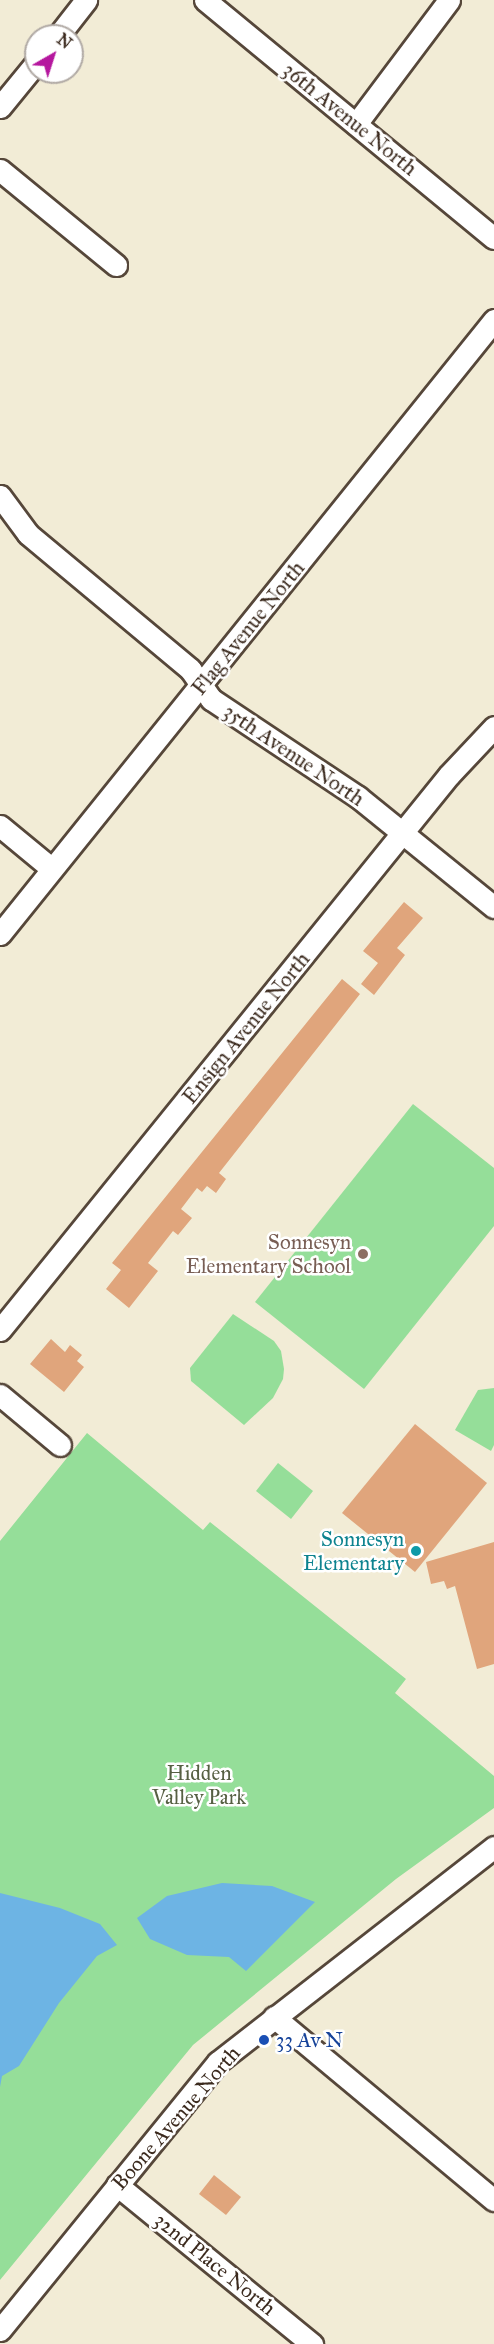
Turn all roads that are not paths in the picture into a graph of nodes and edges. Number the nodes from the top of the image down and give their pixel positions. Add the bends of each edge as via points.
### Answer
1 (86, 0) edge
2 (205, 0) edge
3 (449, 0) edge
4 (67, 24) edge
5 (24, 78) edge
6 (0, 107) edge
7 (356, 124) junction
8 (0, 170) edge
9 (494, 238) edge
10 (116, 265) dead end
11 (494, 320) edge
12 (0, 496) edge
13 (202, 684) junction
14 (494, 728) edge
15 (0, 826) edge
16 (403, 834) junction
17 (52, 869) junction
18 (494, 907) edge
19 (0, 934) edge
20 (0, 1330) edge
21 (0, 1395) edge
22 (60, 1445) dead end
23 (494, 1847) edge
24 (274, 2017) junction
25 (117, 2185) junction
26 (494, 2200) edge
27 (0, 2330) edge
28 (304, 2341) edge

1 - 4 street
2 - 7 street, 36th Avenue North
3 - 7 street
5 - 6 street
7 - 9 street, 36th Avenue North
8 - 10 street
11 - 13 street, Flag Avenue North
12 - 13 street, 35th Avenue North via 28,534 190,669
13 - 16 street, 35th Avenue North via 211,699 358,797
13 - 17 street, Flag Avenue North
14 - 16 street, Ensign Avenue North via 449,775
15 - 17 street
16 - 18 street, 35th Avenue North
16 - 20 street, Ensign Avenue North
17 - 19 street, Flag Avenue North
21 - 22 street
23 - 24 street, Boone Avenue North
24 - 25 street, Boone Avenue North via 218,2062
24 - 26 street
25 - 27 street, Boone Avenue North
25 - 28 street, 32nd Place North

